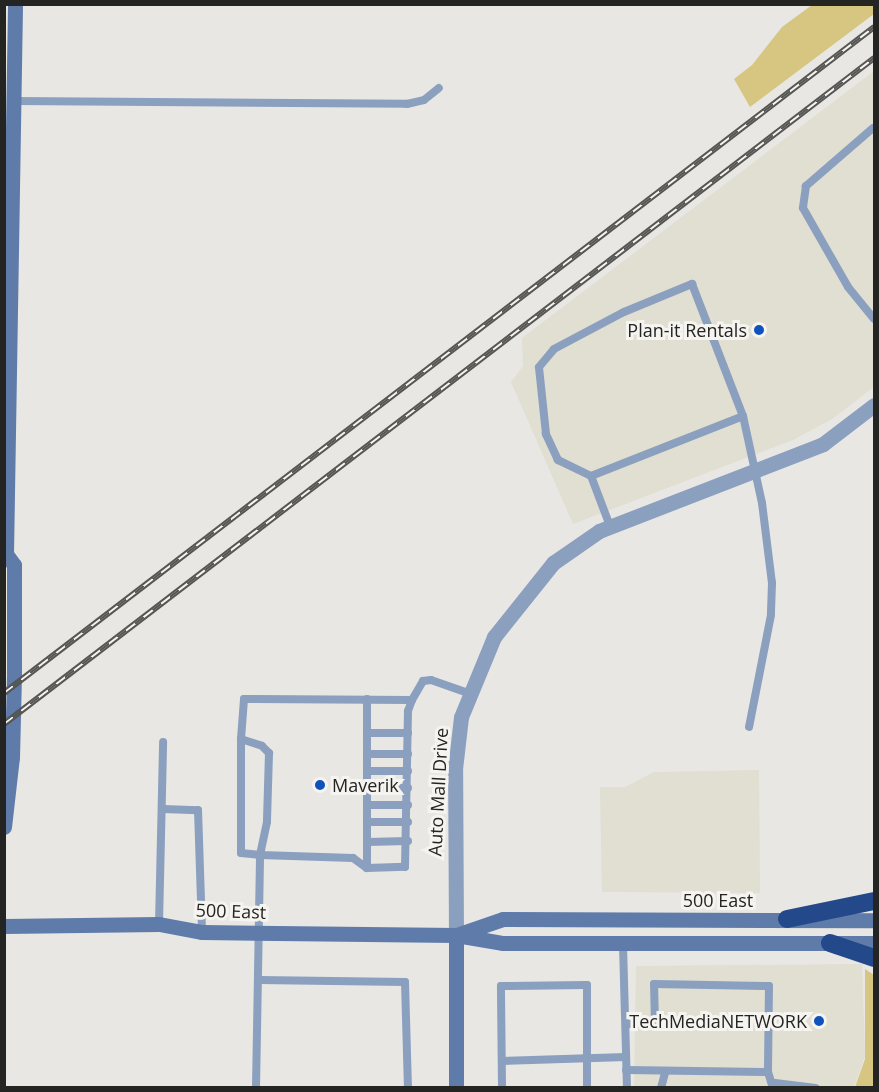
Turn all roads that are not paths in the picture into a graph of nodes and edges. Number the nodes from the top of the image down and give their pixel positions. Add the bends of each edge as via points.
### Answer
1 (15, 4) edge
2 (439, 88) dead end
3 (14, 101) junction
4 (873, 128) dead end
5 (8, 275) edge
6 (874, 319) edge
7 (874, 405) edge
8 (743, 416) junction
9 (754, 470) junction
10 (591, 476) junction
11 (610, 526) junction
12 (5, 555) edge
13 (471, 694) junction
14 (367, 699) junction
15 (412, 700) junction
16 (749, 727) dead end
17 (367, 733) junction
18 (408, 733) junction
19 (241, 739) junction
20 (163, 742) dead end
21 (367, 754) junction
22 (408, 754) junction
23 (367, 771) junction
24 (408, 771) junction
25 (367, 787) junction
26 (408, 788) junction
27 (367, 805) junction
28 (408, 805) junction
29 (163, 810) junction
30 (367, 822) junction
31 (408, 822) junction
32 (4, 827) edge
33 (408, 841) junction
34 (367, 842) junction
35 (260, 855) junction
36 (367, 868) junction
37 (874, 901) edge
38 (787, 919) junction
39 (874, 920) edge
40 (159, 924) junction
41 (4, 926) edge
42 (202, 932) junction
43 (260, 933) junction
44 (456, 935) junction
45 (830, 943) junction
46 (874, 943) edge
47 (623, 945) junction
48 (874, 958) edge
49 (259, 980) junction
50 (626, 1024) junction
51 (627, 1057) junction
52 (588, 1058) junction
53 (503, 1061) junction
54 (627, 1070) junction
55 (768, 1071) junction
56 (665, 1073) junction
57 (774, 1085) edge
58 (256, 1088) edge
59 (408, 1088) edge
60 (456, 1088) edge
61 (502, 1088) edge
62 (587, 1088) edge
63 (627, 1088) edge
64 (661, 1088) edge
65 (816, 1088) edge

1 - 3 street
2 - 3 lane via 424,100 407,104
3 - 5 street
4 - 6 lane via 806,186 803,208 848,287
5 - 12 street
7 - 9 street, Auto Mall Drive via 823,444
8 - 9 lane
8 - 10 lane
8 - 10 lane via 692,284 624,312 554,350 539,367 546,434 558,460
9 - 11 street, Auto Mall Drive
9 - 16 lane via 772,583 771,615
10 - 11 lane
11 - 13 street, Auto Mall Drive via 553,563 494,637
12 - 32 street via 14,565 14,677 12,757
13 - 15 lane via 431,680 423,681
13 - 44 street, Auto Mall Drive via 461,717 454,770
14 - 15 lane
14 - 17 lane
14 - 19 lane via 249,697 244,699
15 - 18 lane
17 - 18 lane
17 - 21 lane
18 - 22 lane
19 - 35 lane via 242,853
19 - 35 lane via 262,746 269,753 267,822
20 - 29 lane
21 - 22 lane
21 - 23 lane
22 - 24 lane
23 - 24 lane
23 - 25 lane
24 - 26 lane
25 - 26 lane
25 - 27 lane
26 - 28 lane
27 - 28 lane
27 - 30 lane
28 - 31 lane
29 - 40 lane
29 - 42 lane via 198,810
30 - 31 lane
30 - 34 lane
31 - 33 lane
33 - 34 lane
33 - 36 lane via 405,867
34 - 36 lane
35 - 36 lane via 353,858
35 - 43 lane
37 - 38 highway
38 - 39 street, 500 East
38 - 44 street, 500 East via 503,919
40 - 41 street, 500 East
40 - 42 street, 500 East
42 - 43 street, 500 East
43 - 44 street, 500 East
43 - 49 lane
44 - 47 street, 500 East via 503,943
44 - 60 street, Auto Mall Drive
45 - 46 street, 500 East
45 - 47 street, 500 East
45 - 48 highway
47 - 50 lane
49 - 58 lane
49 - 59 lane via 405,982
50 - 51 lane
50 - 55 lane via 655,1024 654,984 769,986
51 - 52 lane
51 - 54 lane
52 - 53 lane
52 - 53 lane via 587,985 501,986
52 - 62 lane
53 - 61 lane
54 - 56 lane
54 - 63 lane
55 - 56 lane
55 - 57 lane
56 - 64 lane
57 - 65 lane

